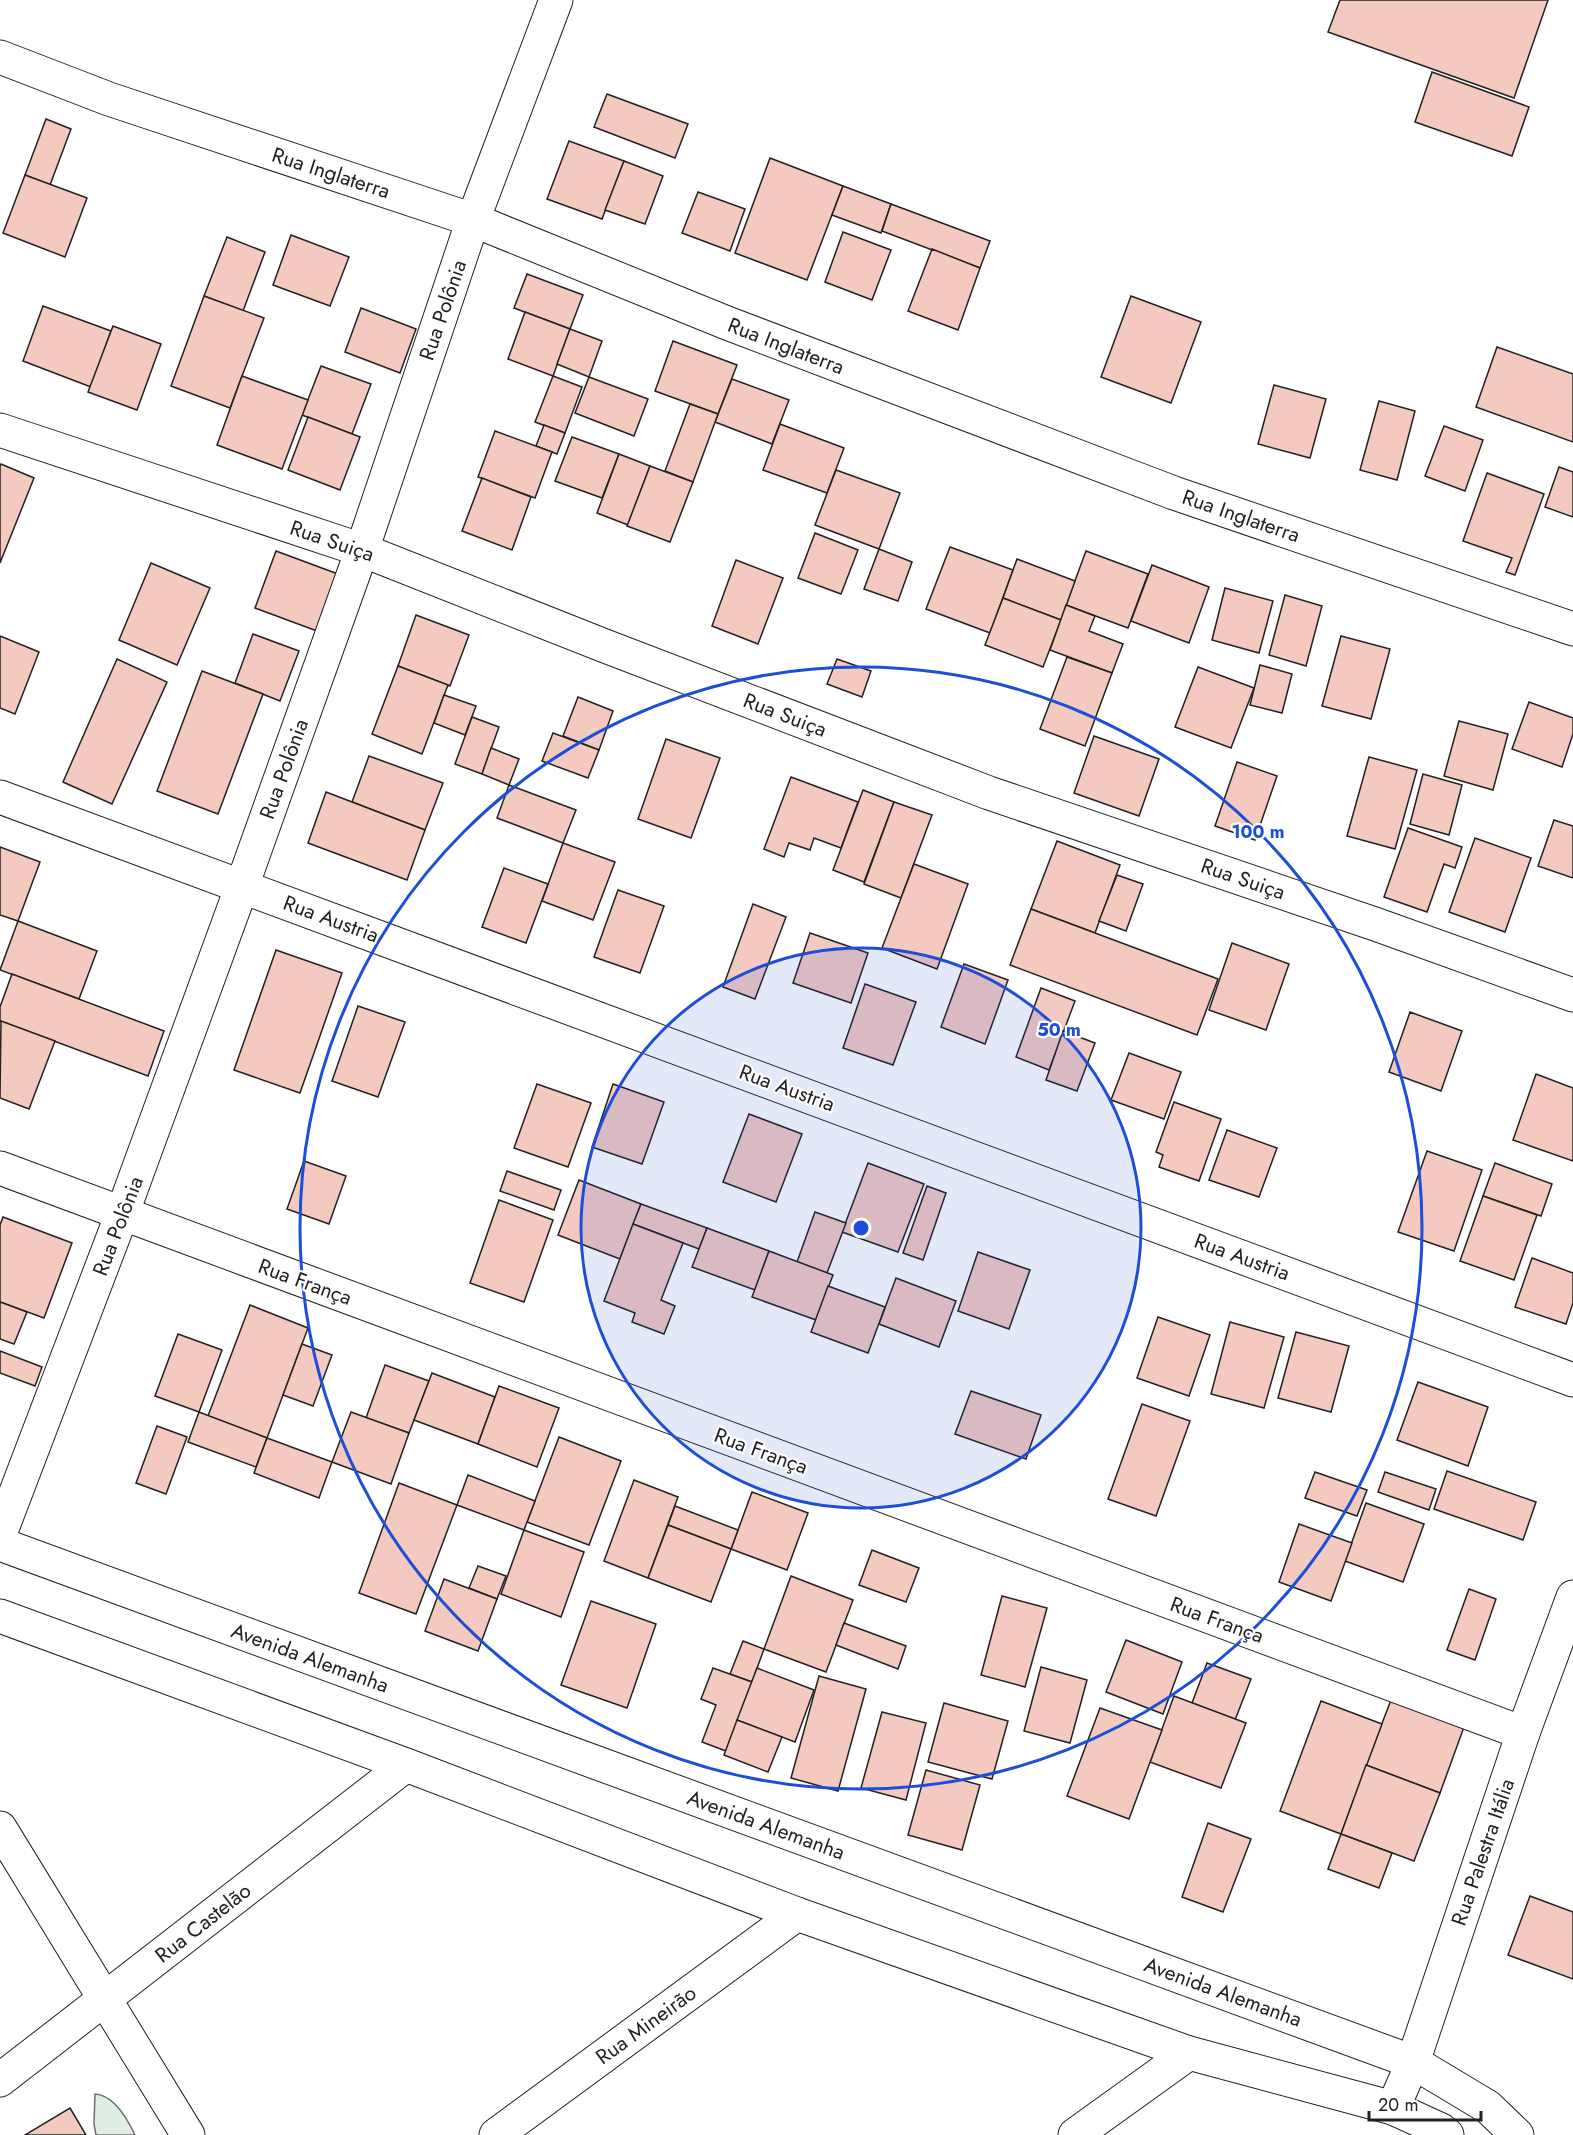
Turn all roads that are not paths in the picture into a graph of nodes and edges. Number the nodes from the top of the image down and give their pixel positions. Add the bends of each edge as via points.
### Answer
1 (556, 0) edge
2 (0, 57) edge
3 (473, 220) junction
4 (0, 430) edge
5 (362, 550) junction
6 (1573, 629) edge
7 (0, 796) edge
8 (242, 886) junction
9 (1573, 995) edge
10 (0, 1168) edge
11 (122, 1214) junction
12 (1573, 1380) edge
13 (0, 1534) edge
14 (0, 1544) edge
15 (1573, 1597) edge
16 (0, 1616) edge
17 (1523, 1733) junction
18 (406, 1765) junction
19 (0, 1828) edge
20 (797, 1914) junction
21 (106, 1999) junction
22 (1189, 2053) junction
23 (1413, 2062) junction
24 (0, 2080) edge
25 (1394, 2108) junction
26 (188, 2135) edge
27 (496, 2135) edge
28 (1075, 2135) edge
29 (1447, 2135) edge
30 (1517, 2135) edge

1 - 3 street, Rua Polônia
2 - 3 street, Rua Inglaterra via 109,99
3 - 5 street, Rua Polônia
3 - 6 street, Rua Inglaterra via 727,323 1174,493
4 - 5 street, Rua Suiça
5 - 8 street, Rua Polônia
5 - 9 street, Rua Suiça via 989,793
7 - 8 street, Rua Austria
8 - 11 street, Rua Polônia
8 - 12 street, Rua Austria
10 - 11 street, Rua França
11 - 13 street, Rua Polônia
11 - 17 street, Rua França
14 - 23 street, Avenida Alemanha
15 - 17 street, Rua Palestra Itália
16 - 18 street
17 - 23 street, Rua Palestra Itália
18 - 20 street
18 - 21 street, Rua Castelão
19 - 21 street
20 - 22 street
20 - 27 street, Rua Mineirão
21 - 24 street, Rua Castelão
21 - 26 street
22 - 25 street
22 - 28 street
23 - 25 street, Rua Palestra Itália
23 - 30 street, Avenida Alemanha via 1488,2107
25 - 29 street

